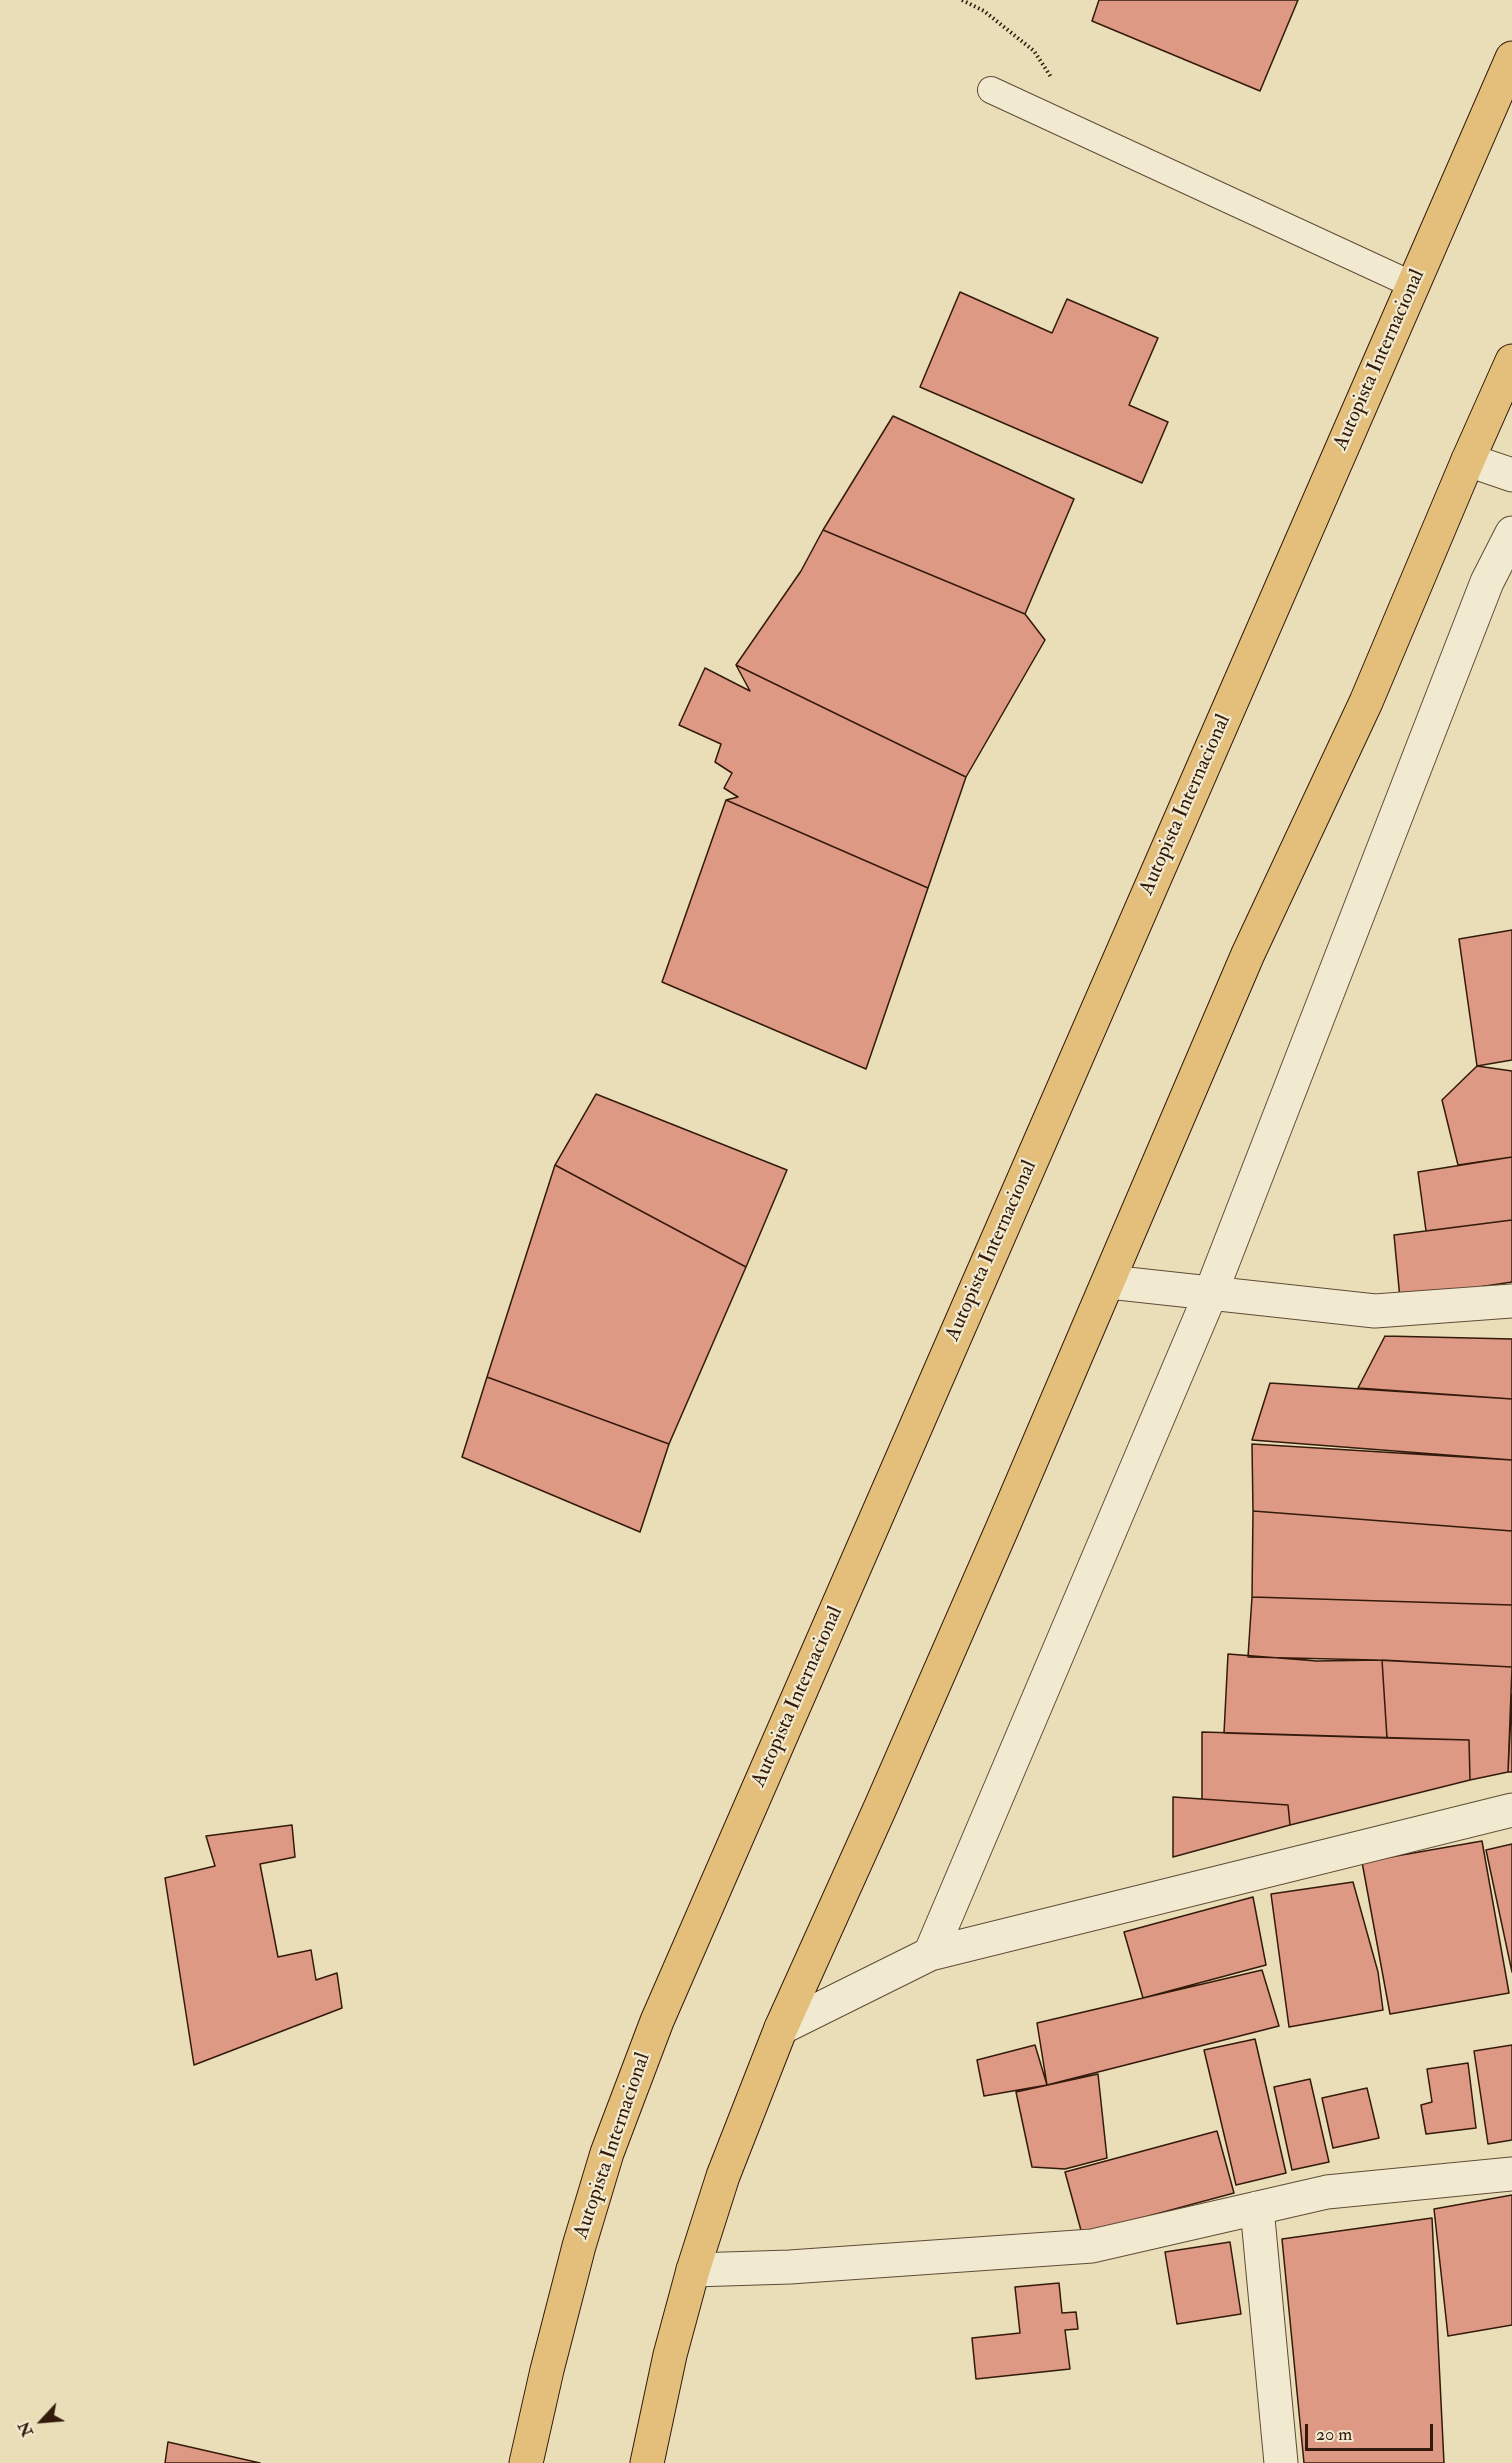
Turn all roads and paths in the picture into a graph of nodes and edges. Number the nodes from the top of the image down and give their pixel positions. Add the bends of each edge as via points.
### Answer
1 (962, 0) edge
2 (1512, 58) edge
3 (1052, 79) dead end
4 (991, 90) dead end
5 (1413, 285) junction
6 (1512, 361) edge
7 (1468, 460) junction
8 (1512, 475) edge
9 (1512, 533) edge
10 (1109, 1282) junction
11 (1210, 1295) junction
12 (1512, 1301) edge
13 (1512, 1810) edge
14 (930, 1954) junction
15 (781, 2028) junction
16 (1512, 2174) edge
17 (1257, 2208) junction
18 (693, 2270) junction
19 (526, 2463) edge
20 (647, 2463) edge
21 (1281, 2463) edge

1 - 3 path via 984,11 1034,51
2 - 5 highway, Autopista Internacional
4 - 5 lane
5 - 19 highway, Autopista Internacional via 657,2021 607,2153 579,2246
6 - 7 highway
7 - 8 street
7 - 10 highway via 1366,702 1248,954
9 - 11 street via 1487,582
10 - 11 street
10 - 15 highway
11 - 12 street via 1375,1311
11 - 14 street
13 - 14 street
14 - 15 street
15 - 18 highway via 723,2176
16 - 17 street via 1327,2192
17 - 18 street via 1092,2247
17 - 21 street
18 - 20 highway

